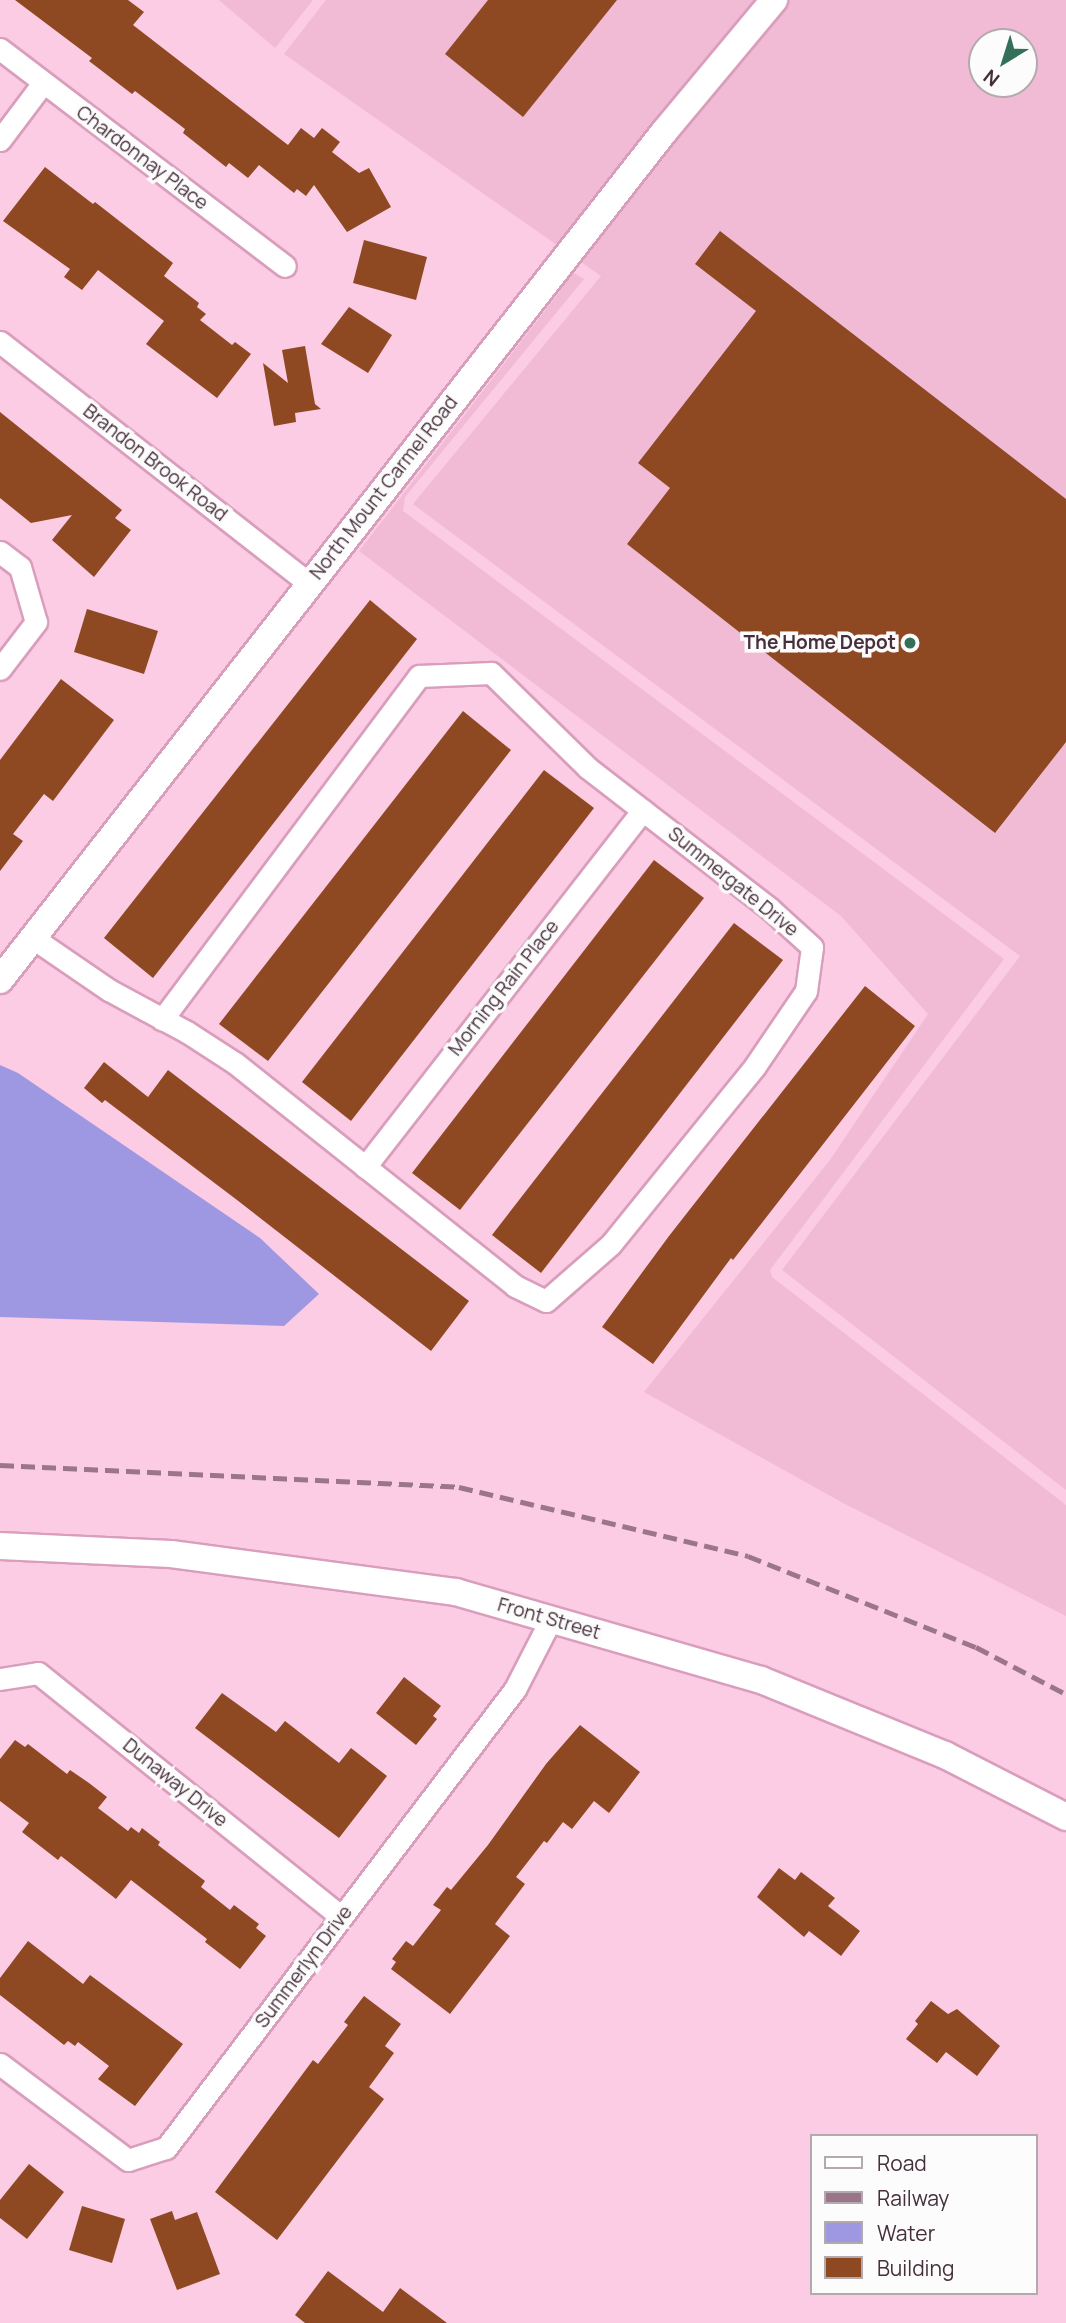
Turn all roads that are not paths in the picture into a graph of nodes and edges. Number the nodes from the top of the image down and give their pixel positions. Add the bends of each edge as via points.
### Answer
1 (774, 0) edge
2 (0, 49) edge
3 (43, 83) junction
4 (0, 140) edge
5 (285, 266) dead end
6 (0, 342) edge
7 (0, 552) edge
8 (310, 584) junction
9 (0, 669) edge
10 (643, 810) junction
11 (33, 938) junction
12 (0, 980) edge
13 (162, 1019) junction
14 (365, 1167) junction
15 (0, 1546) edge
16 (551, 1619) junction
17 (0, 1679) edge
18 (1066, 1817) edge
19 (341, 1917) junction
20 (0, 2064) edge

1 - 8 street, North Mount Carmel Road via 664,132
2 - 3 street, Chardonnay Place
3 - 4 street
3 - 5 street, Chardonnay Place
6 - 8 street, Brandon Brook Road
7 - 9 street via 20,567 36,622
8 - 11 street, North Mount Carmel Road
10 - 13 street, Summergate Drive via 588,768 491,673 419,676
10 - 14 street, Morning Rain Place
10 - 14 street, Summergate Drive via 812,947 806,990 755,1066 611,1244 546,1301 514,1286
11 - 12 street, North Mount Carmel Road
11 - 13 street, Summergate Drive via 109,990
13 - 14 street, Summergate Drive via 235,1063
15 - 16 street, Front Street via 171,1554 456,1592
16 - 18 street, Front Street via 761,1680 945,1755
16 - 19 street, Summerlyn Drive via 515,1689
17 - 19 street, Dunaway Drive via 37,1674
19 - 20 street, Summerlyn Drive via 166,2148 128,2160

